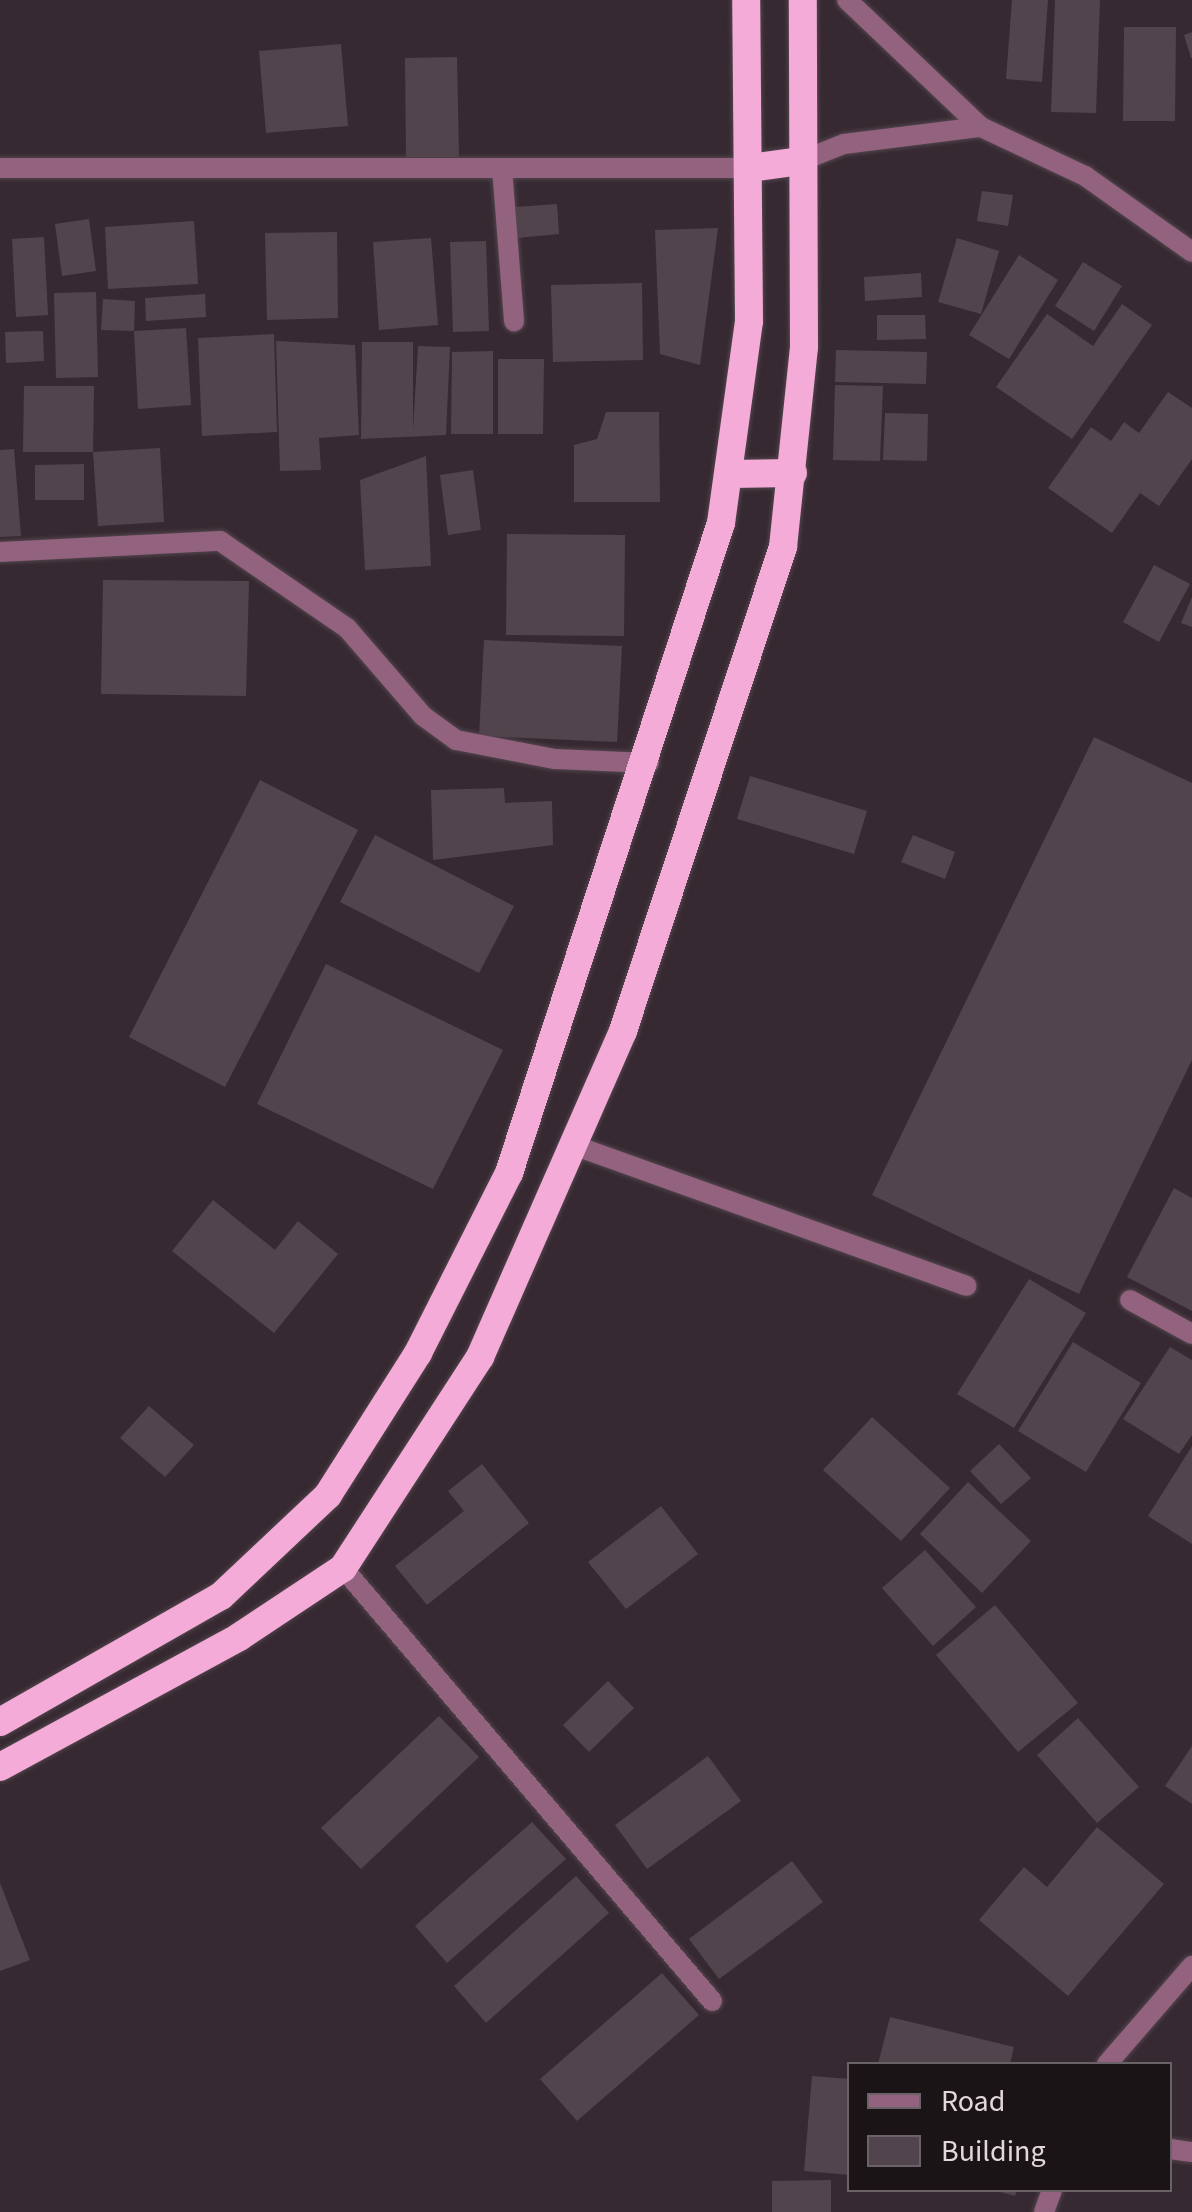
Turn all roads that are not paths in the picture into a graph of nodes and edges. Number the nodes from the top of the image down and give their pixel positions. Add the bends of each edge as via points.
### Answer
1 (746, 0) edge
2 (804, 0) edge
3 (848, 0) edge
4 (981, 127) junction
5 (800, 160) junction
6 (0, 168) edge
7 (502, 168) junction
8 (750, 168) junction
9 (1192, 252) edge
10 (514, 322) dead end
11 (793, 473) junction
12 (729, 474) junction
13 (0, 552) edge
14 (649, 762) junction
15 (573, 1145) junction
16 (967, 1286) dead end
17 (1130, 1300) dead end
18 (1192, 1334) edge
19 (343, 1568) junction
20 (0, 1722) edge
21 (0, 1767) edge
22 (1192, 1966) edge
23 (712, 2000) dead end
24 (1108, 2062) edge

1 - 8 highway
2 - 5 highway
3 - 4 street
4 - 5 street via 844,144
4 - 9 street via 1085,176
5 - 8 highway
5 - 11 highway via 804,347
6 - 7 street
7 - 8 street
7 - 10 street
8 - 12 highway via 748,321
11 - 12 highway
11 - 15 highway via 782,546 701,802 623,1031
12 - 14 highway
13 - 14 street via 220,541 347,628 422,716 456,740 555,759
14 - 20 highway via 509,1173 418,1352 328,1495 221,1596
15 - 16 street
15 - 19 highway via 480,1357
17 - 18 street
19 - 21 highway via 239,1637
19 - 23 street
22 - 24 street

